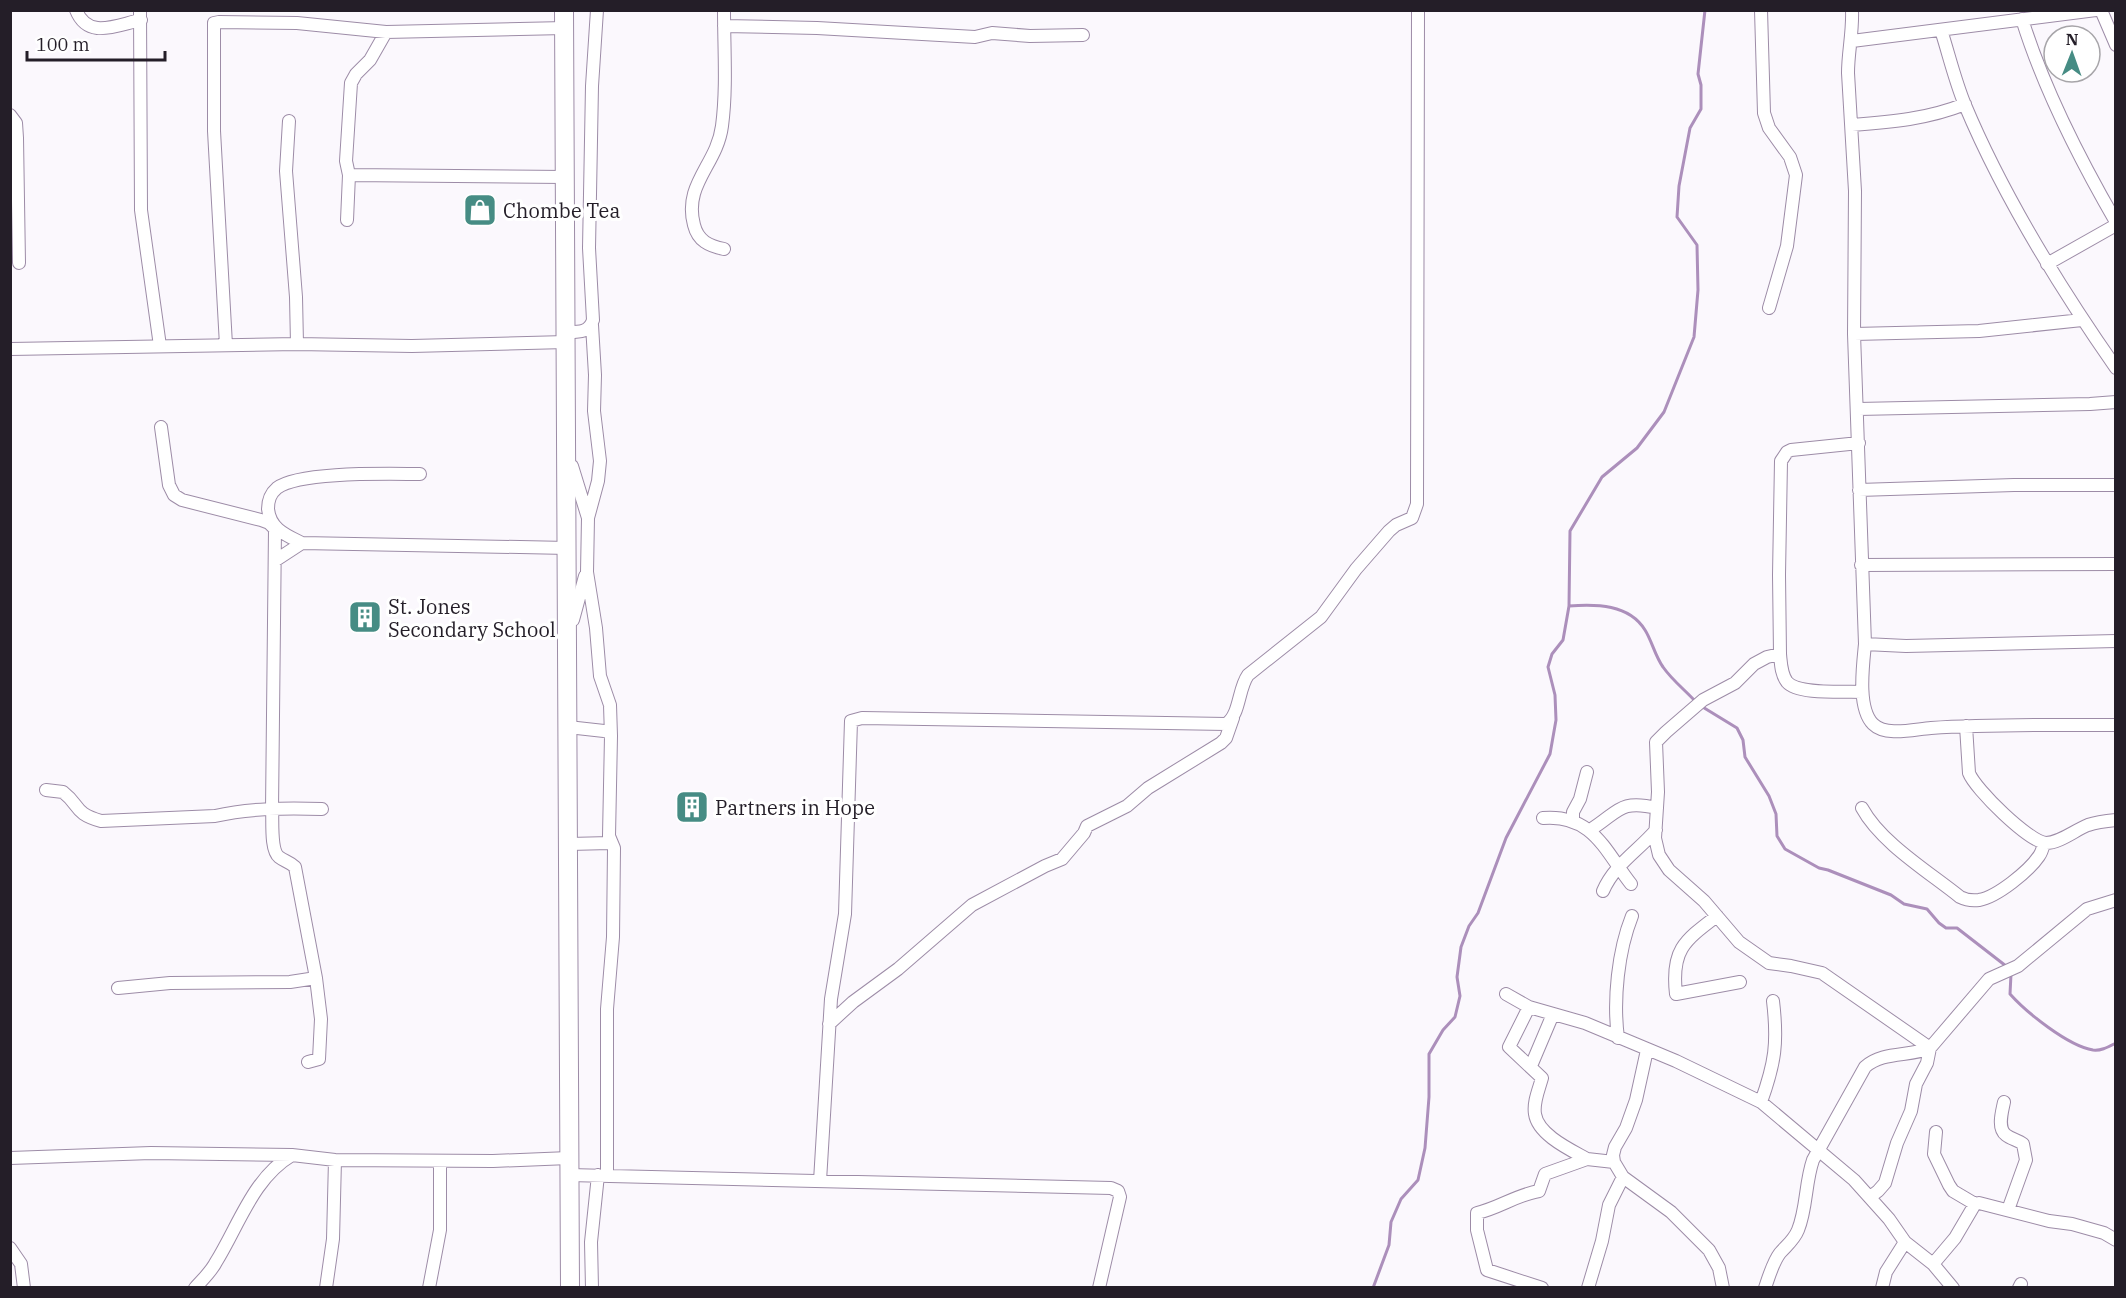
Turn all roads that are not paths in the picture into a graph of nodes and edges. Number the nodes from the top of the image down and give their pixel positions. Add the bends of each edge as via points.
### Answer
1 (76, 10) edge
2 (597, 10) edge
3 (724, 10) edge
4 (1418, 10) edge
5 (1761, 10) edge
6 (1852, 10) edge
7 (2098, 10) edge
8 (2058, 13) edge
9 (140, 15) edge
10 (565, 19) edge
11 (2022, 19) junction
12 (724, 26) junction
13 (1941, 30) junction
14 (386, 32) junction
15 (1083, 35) dead end
16 (1852, 41) junction
17 (2115, 45) edge
18 (1965, 104) junction
19 (10, 115) edge
20 (289, 121) dead end
21 (1852, 125) junction
22 (349, 175) junction
23 (566, 177) junction
24 (346, 220) dead end
25 (2115, 224) edge
26 (723, 249) dead end
27 (19, 263) dead end
28 (2047, 264) junction
29 (1769, 308) dead end
30 (2082, 320) junction
31 (592, 325) junction
32 (1854, 334) junction
33 (566, 337) junction
34 (297, 344) junction
35 (226, 345) junction
36 (160, 346) junction
37 (10, 349) edge
38 (2115, 368) edge
39 (2115, 402) edge
40 (1858, 409) junction
41 (160, 427) dead end
42 (567, 441) junction
43 (1859, 443) junction
44 (420, 474) dead end
45 (2115, 485) edge
46 (1859, 490) junction
47 (588, 518) junction
48 (275, 529) junction
49 (302, 543) junction
50 (568, 548) junction
51 (276, 560) junction
52 (2115, 564) edge
53 (1861, 565) junction
54 (587, 572) junction
55 (2115, 641) edge
56 (568, 642) junction
57 (1865, 644) junction
58 (1780, 654) junction
59 (1862, 692) junction
60 (1233, 718) junction
61 (2115, 725) edge
62 (1966, 726) junction
63 (568, 727) junction
64 (611, 736) junction
65 (1587, 772) dead end
66 (46, 790) dead end
67 (1657, 808) junction
68 (1862, 808) dead end
69 (272, 809) junction
70 (322, 809) dead end
71 (1543, 818) dead end
72 (2115, 820) edge
73 (1573, 822) junction
74 (1590, 830) junction
75 (1656, 830) junction
76 (610, 843) junction
77 (2044, 843) junction
78 (568, 844) junction
79 (1618, 867) junction
80 (1631, 884) dead end
81 (1603, 891) dead end
82 (2115, 900) edge
83 (1632, 916) dead end
84 (1717, 916) junction
85 (316, 978) junction
86 (1740, 982) dead end
87 (118, 988) dead end
88 (1506, 994) dead end
89 (1773, 1001) dead end
90 (1529, 1007) junction
91 (1553, 1014) junction
92 (829, 1024) junction
93 (1618, 1038) junction
94 (1930, 1048) junction
95 (1647, 1050) junction
96 (308, 1062) dead end
97 (1531, 1066) junction
98 (1761, 1102) junction
99 (2004, 1102) dead end
100 (1936, 1132) dead end
101 (1820, 1150) junction
102 (292, 1155) junction
103 (10, 1158) edge
104 (1587, 1159) junction
105 (335, 1160) junction
106 (440, 1161) junction
107 (1614, 1162) junction
108 (569, 1167) junction
109 (603, 1175) junction
110 (1623, 1176) junction
111 (820, 1181) junction
112 (1870, 1197) junction
113 (1974, 1204) junction
114 (2008, 1210) junction
115 (2115, 1240) edge
116 (1905, 1242) junction
117 (10, 1248) edge
118 (1933, 1264) junction
119 (24, 1287) edge
120 (195, 1287) edge
121 (326, 1287) edge
122 (429, 1287) edge
123 (570, 1287) edge
124 (592, 1287) edge
125 (1099, 1287) edge
126 (1542, 1287) edge
127 (1587, 1287) edge
128 (1723, 1287) edge
129 (1765, 1287) edge
130 (1882, 1287) edge
131 (1953, 1287) edge

1 - 9 street via 87,27 98,29
2 - 31 street via 589,248
3 - 12 street
4 - 60 street via 1415,512 1412,518 1389,531 1320,617 1248,675
5 - 29 street via 1764,113 1796,175 1787,246
6 - 16 street
7 - 8 street
7 - 17 street
8 - 11 street
9 - 36 street via 141,210
10 - 14 street
10 - 23 highway
11 - 13 street
11 - 25 street via 2032,53
12 - 15 street via 975,37 992,33
12 - 26 street via 720,139 695,186 691,204 696,232 708,246
13 - 16 street
13 - 18 street
14 - 22 street via 351,83 346,161
14 - 35 street via 297,23 214,23 214,131
16 - 21 street via 1848,73
18 - 21 street via 1922,118
18 - 28 street via 1999,177
19 - 27 street via 16,123 17,138
20 - 34 street via 285,171
21 - 32 street
22 - 23 street
22 - 24 street
23 - 33 highway
25 - 28 street
28 - 30 street
30 - 32 street via 1979,331
30 - 38 street
31 - 33 street via 584,332
31 - 47 street via 594,411 600,461
32 - 40 street
33 - 34 street via 412,346
33 - 42 highway
34 - 35 street
35 - 36 street
36 - 37 street
39 - 40 street
40 - 43 street
41 - 48 street via 174,495 261,520
42 - 47 street
42 - 50 highway
43 - 46 street
43 - 58 street via 1791,450 1781,461
44 - 48 street via 355,474 286,483 270,495 269,513
45 - 46 street
46 - 53 street
47 - 54 street
48 - 49 street
48 - 51 street
49 - 50 street
49 - 51 street
50 - 56 highway
51 - 69 street
52 - 53 street
53 - 57 street
54 - 56 street
54 - 64 street via 600,676 610,705
55 - 57 street
56 - 63 highway
57 - 59 street
58 - 59 street via 1783,674 1791,686
58 - 67 street via 1754,664 1659,738 1655,747
59 - 62 street via 1871,722 1884,730
60 - 92 street via 1221,743 1148,788 1127,806 1087,826 1062,859 972,905
60 - 92 street via 1226,724 862,718 851,721 845,914
61 - 62 street
62 - 77 street via 1971,779 2019,827
63 - 64 street via 604,730
63 - 78 highway
64 - 76 street
65 - 73 street
66 - 69 street via 63,792 77,810 101,821
67 - 74 street via 1622,806
67 - 75 street
68 - 77 street via 1885,837 1968,900 1987,898 2025,871 2041,854
69 - 70 street
69 - 85 street via 274,850 295,867
71 - 73 street
72 - 77 street via 2091,824
73 - 74 street
74 - 79 street
75 - 79 street
75 - 84 street via 1656,846 1663,862
76 - 78 street
76 - 109 street via 614,848 613,937
78 - 108 highway
79 - 80 street
79 - 81 street
82 - 94 street via 2087,909 2018,966 1989,979
83 - 93 street via 1622,947
84 - 86 street via 1682,947 1674,975 1676,994
84 - 94 street via 1739,942 1769,963 1822,973
85 - 87 street
85 - 96 street via 321,1019 319,1059
88 - 90 street
89 - 98 street via 1777,1032 1773,1070
90 - 91 street
90 - 97 street via 1509,1047
91 - 93 street
91 - 97 street
92 - 111 street
93 - 95 street
94 - 101 street via 1872,1060
94 - 112 street via 1885,1183
95 - 98 street
95 - 107 street via 1636,1100 1615,1147
97 - 104 street via 1542,1078 1535,1114 1540,1126 1560,1144
98 - 101 street
99 - 114 street via 2002,1131 2023,1144 2026,1160
100 - 113 street via 1934,1154 1949,1185
101 - 112 street
101 - 129 street via 1810,1171 1806,1206 1797,1233 1780,1252
102 - 103 street via 151,1153
102 - 105 street
102 - 120 street via 261,1183 215,1265
104 - 107 street
104 - 126 street via 1545,1174 1539,1191 1477,1212 1486,1270
105 - 106 street
105 - 121 street via 332,1252
106 - 108 street
106 - 122 street via 440,1230
107 - 110 street
108 - 109 street
108 - 123 highway
109 - 111 street
109 - 124 street via 591,1242
110 - 127 street via 1609,1205
110 - 128 street via 1671,1212 1709,1250
111 - 125 street via 1111,1188 1120,1197
112 - 116 street
113 - 114 street
113 - 118 street via 1955,1238
114 - 115 street via 2072,1224
116 - 118 street
116 - 130 street via 1886,1272
117 - 119 street via 21,1264
118 - 131 street

